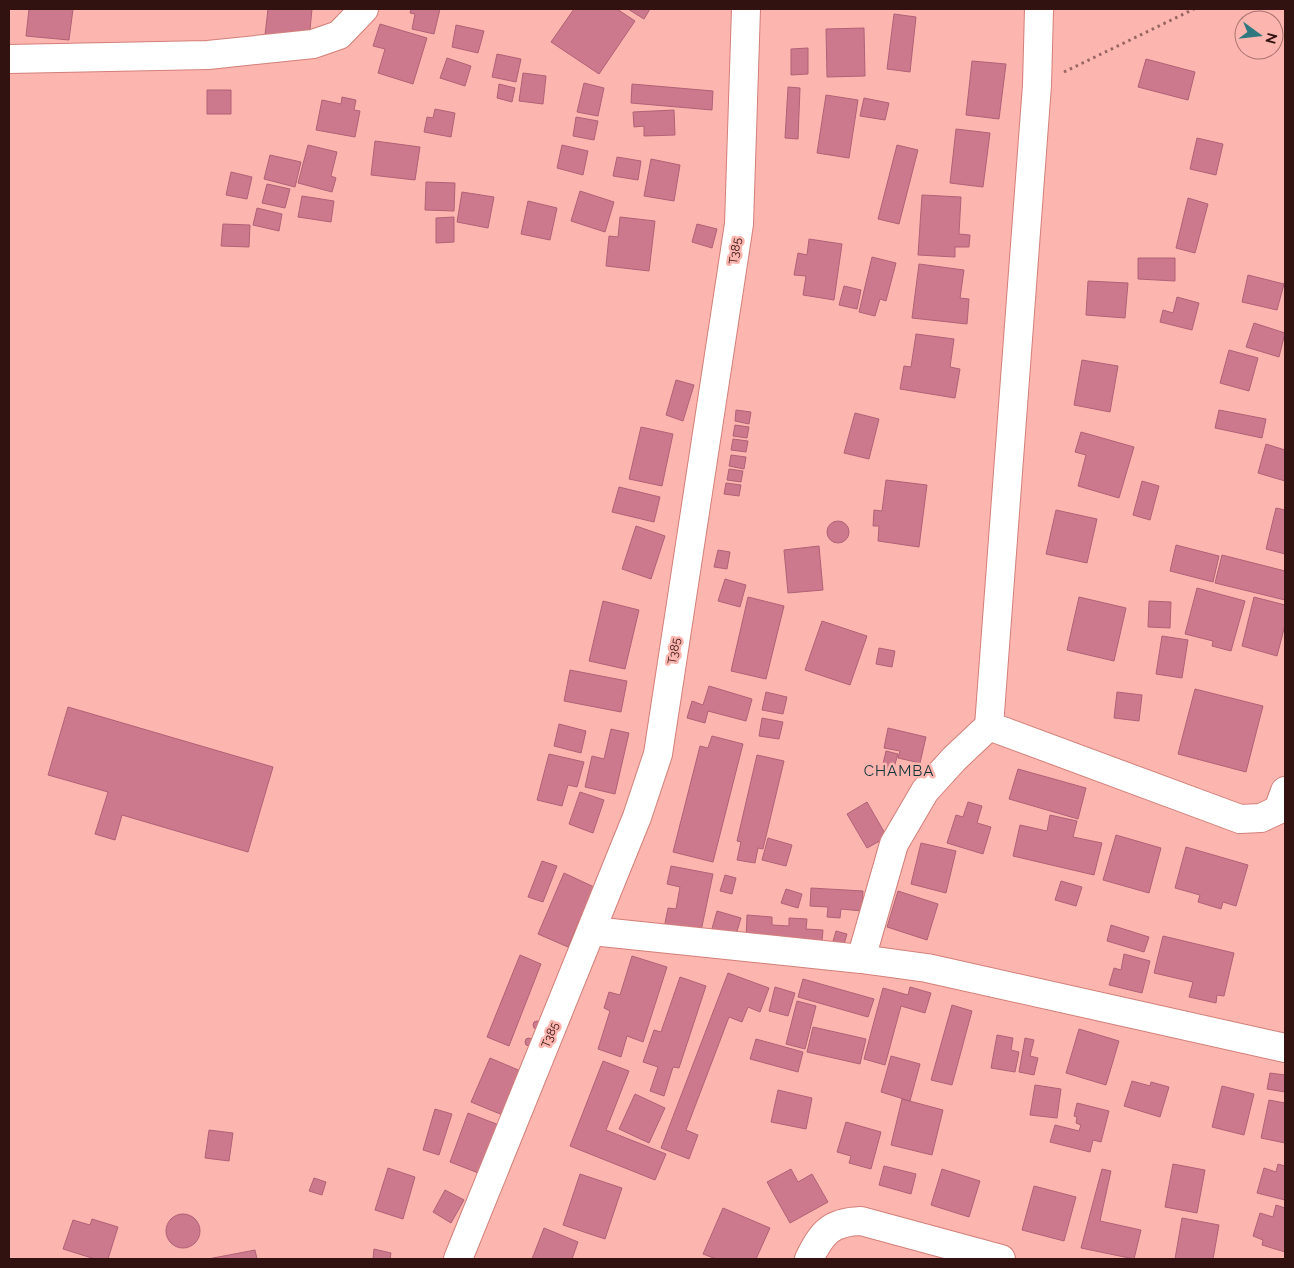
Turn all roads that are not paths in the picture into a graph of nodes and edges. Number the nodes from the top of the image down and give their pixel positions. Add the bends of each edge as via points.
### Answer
1 (364, 9) edge
2 (746, 9) edge
3 (1039, 9) edge
4 (9, 59) edge
5 (989, 726) junction
6 (1285, 791) edge
7 (592, 931) junction
8 (862, 959) junction
9 (1285, 1048) edge
10 (458, 1259) edge
11 (809, 1259) edge
12 (1001, 1259) edge

1 - 4 street via 339,35 313,44 208,56
2 - 7 street, T385 / T385 via 739,224 658,754
3 - 5 street via 1037,85
5 - 6 street via 1240,819 1262,818 1278,810
5 - 8 street via 925,791 894,844
7 - 8 street
7 - 10 street, T385 / T385
8 - 9 street via 927,968
11 - 12 street via 830,1228 842,1222 861,1220

